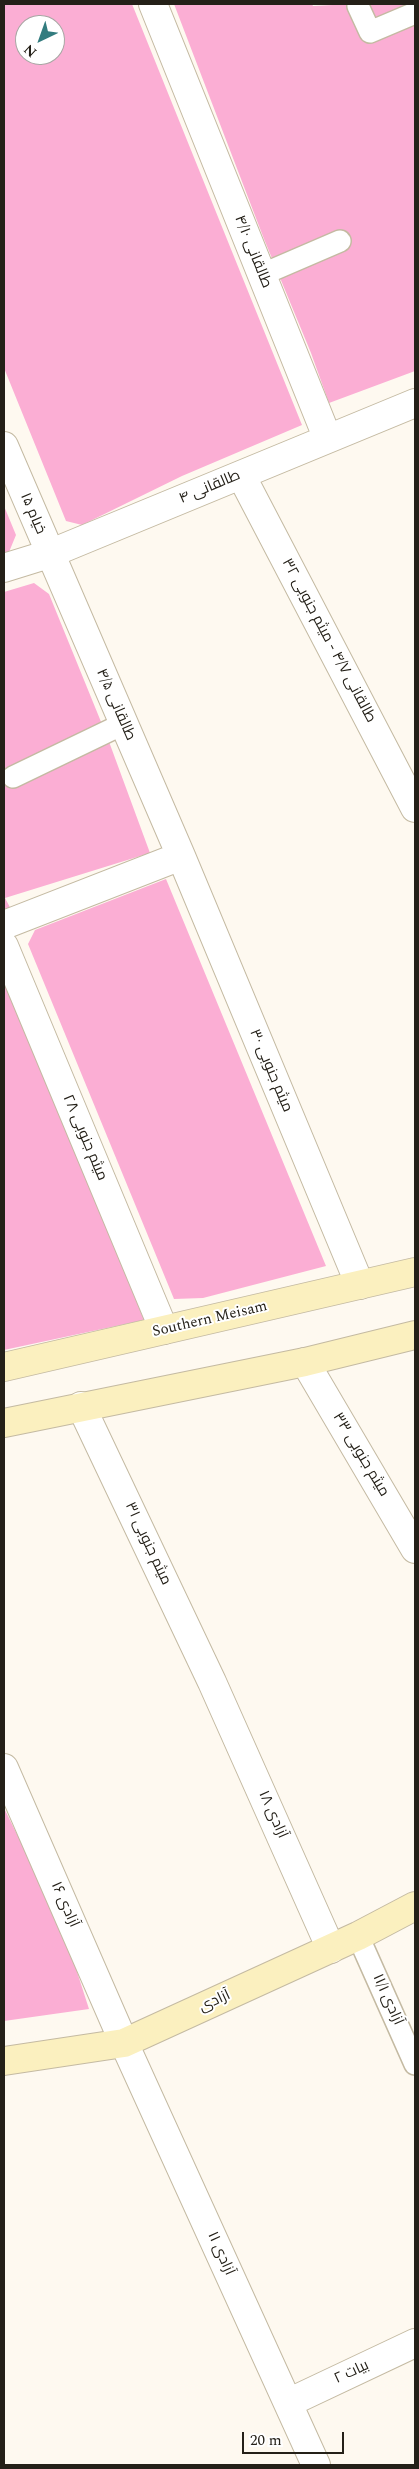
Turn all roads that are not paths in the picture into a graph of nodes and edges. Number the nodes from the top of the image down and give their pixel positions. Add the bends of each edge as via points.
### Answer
1 (153, 4) edge
2 (358, 6) dead end
3 (415, 13) edge
4 (340, 241) dead end
5 (261, 275) junction
6 (415, 403) edge
7 (327, 438) junction
8 (4, 446) edge
9 (241, 475) junction
10 (49, 554) junction
11 (4, 568) edge
12 (123, 724) junction
13 (13, 777) dead end
14 (415, 808) edge
15 (181, 856) junction
16 (4, 925) edge
17 (4, 946) edge
18 (415, 1272) edge
19 (360, 1285) junction
20 (164, 1330) junction
21 (415, 1335) edge
22 (305, 1362) junction
23 (4, 1367) edge
24 (81, 1406) junction
25 (4, 1423) edge
26 (415, 1549) edge
27 (212, 1682) joint
28 (4, 1768) edge
29 (415, 1906) edge
30 (358, 1936) junction
31 (331, 1949) junction
32 (124, 2043) junction
33 (4, 2061) edge
34 (415, 2064) edge
35 (415, 2343) edge
36 (288, 2402) junction
37 (316, 2465) edge

1 - 5 street, طالقانی ۴/۱۰
2 - 3 lane via 370,32
4 - 5 lane
5 - 7 street, طالقانی ۴/۱۰
6 - 7 street, طالقانی ۴
7 - 9 street, طالقانی ۴
8 - 10 street, خیام ۱۵
9 - 10 street, طالقانی ۴
9 - 14 street, طالقانی ۴/۷ - میثم جنوبی ۳۲
10 - 11 street, طالقانی ۴
10 - 12 street, طالقانی ۴/۵
12 - 13 lane
12 - 15 street, طالقانی ۴/۵
15 - 16 street
15 - 19 street, میثم جنوبی ۳۰
17 - 20 street, میثم جنوبی ۲۸
18 - 19 main road, Southern Meisam
19 - 20 main road, Southern Meisam
20 - 23 main road, Southern Meisam
21 - 22 main road
22 - 24 main road
22 - 26 street, میثم جنوبی ۳۳
24 - 25 main road
24 - 27 street, میثم جنوبی ۳۱
27 - 31 street, آزادی ۱۸
28 - 32 street, آزادی ۱۶
29 - 30 main road, آزادی
30 - 31 main road, آزادی
30 - 34 lane, آزادی ۱۱/۱
31 - 32 main road, آزادی
32 - 33 main road, آزادی
32 - 36 street, آزادی ۱۱
35 - 36 street, بیات ۲
36 - 37 street, آزادی ۱۱

